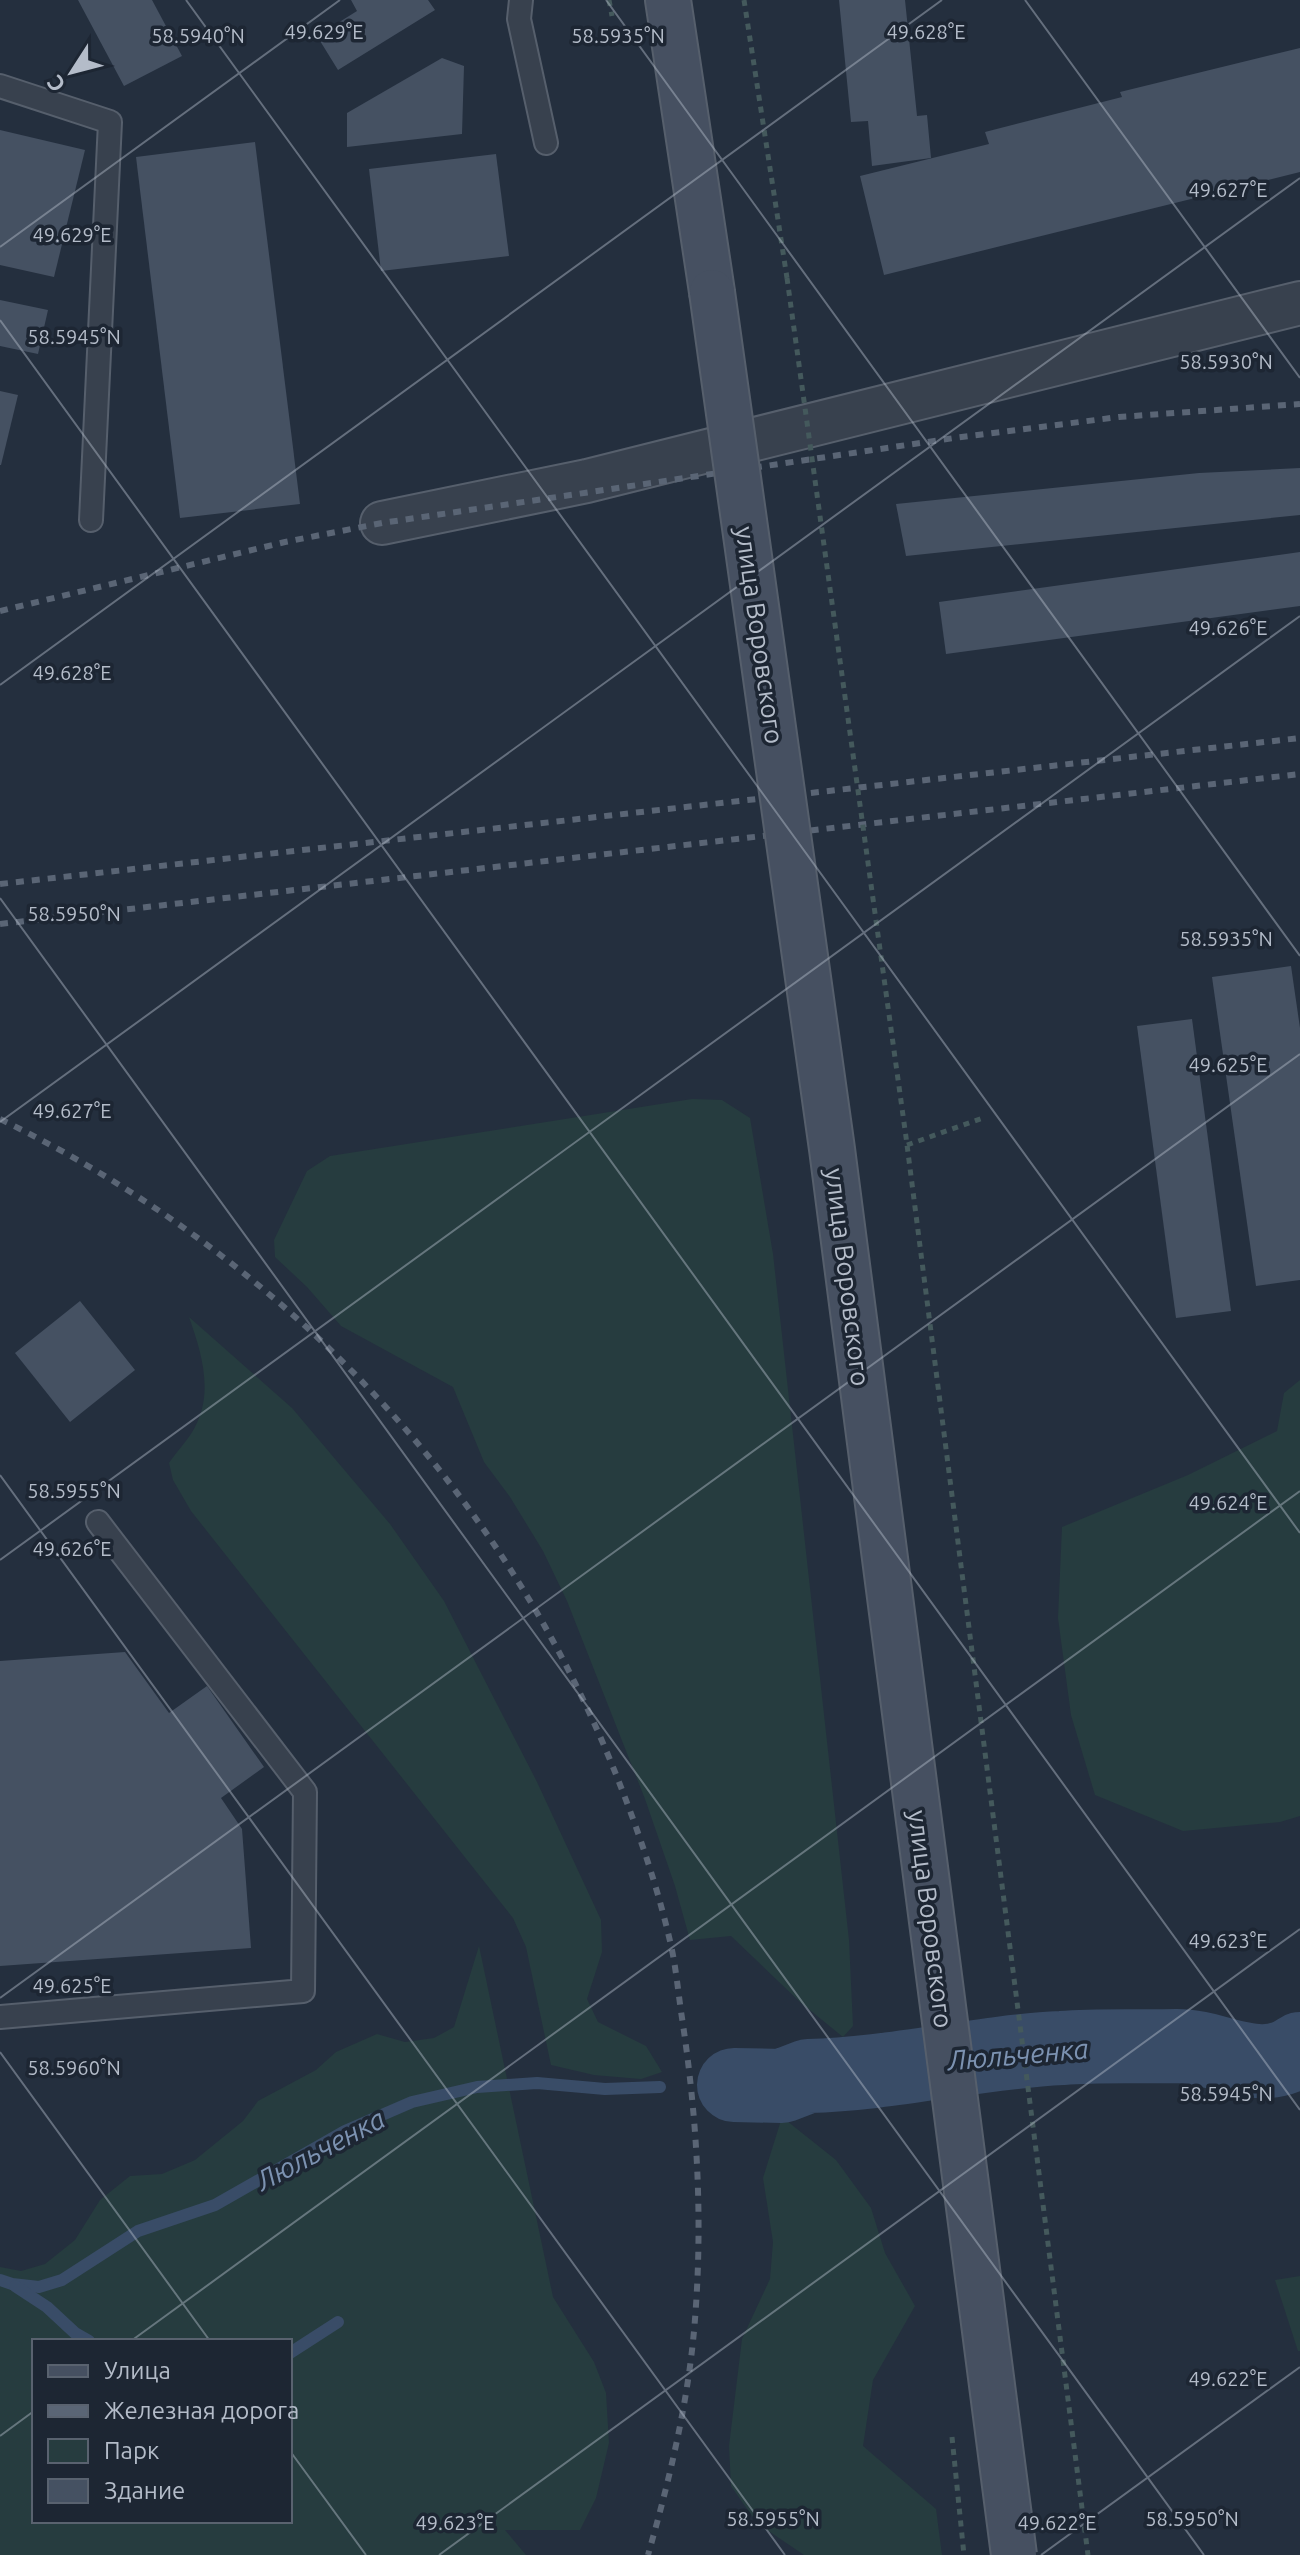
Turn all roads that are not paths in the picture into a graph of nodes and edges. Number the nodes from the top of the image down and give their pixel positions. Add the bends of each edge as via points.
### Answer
1 (521, 0) edge
2 (668, 0) edge
3 (0, 86) edge
4 (546, 143) dead end
5 (1300, 303) edge
6 (91, 520) dead end
7 (382, 523) dead end
8 (98, 1522) dead end
9 (0, 2017) edge
10 (1014, 2555) edge

1 - 4 lane via 519,19
2 - 10 main road, улица Воровского, bridge via 832,1149
3 - 6 lane via 110,122
5 - 7 street via 587,481
8 - 9 lane via 305,1792 303,1991

